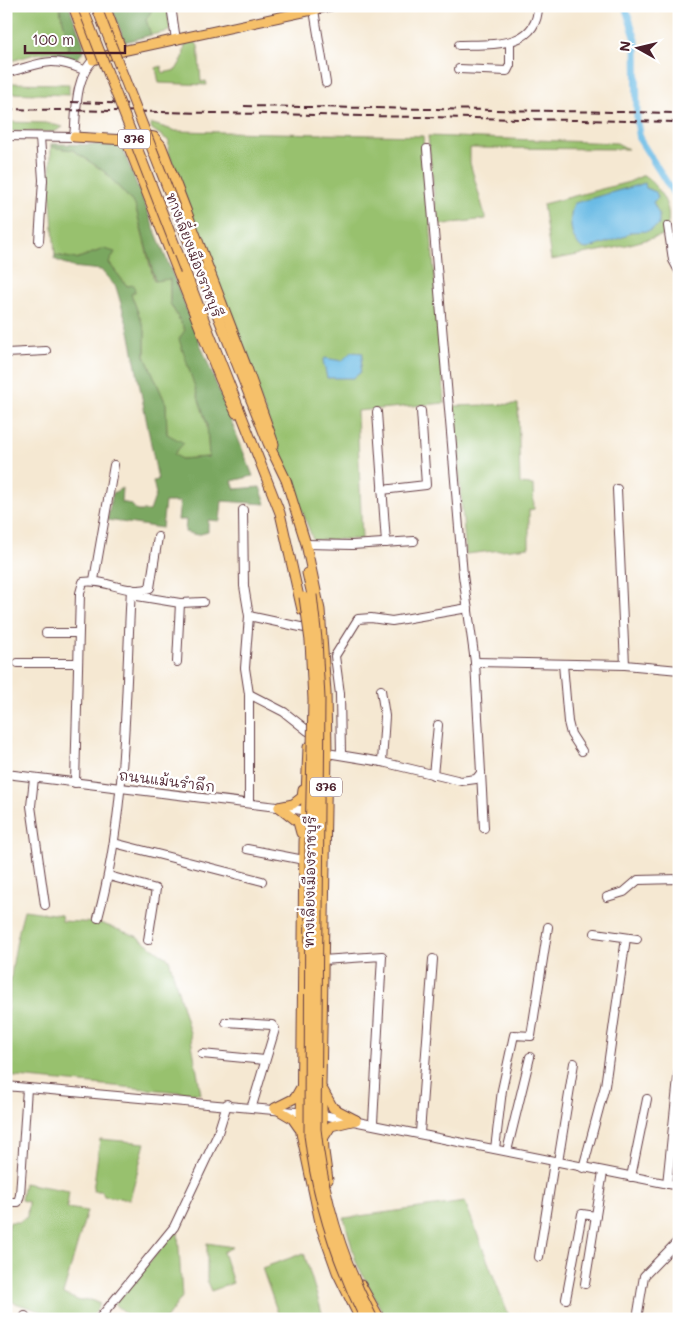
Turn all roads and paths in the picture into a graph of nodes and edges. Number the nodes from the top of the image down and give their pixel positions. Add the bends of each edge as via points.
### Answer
1 (73, 6) edge
2 (82, 6) edge
3 (96, 6) edge
4 (105, 6) edge
5 (171, 6) edge
6 (538, 6) edge
7 (327, 7) edge
8 (314, 10) junction
9 (176, 40) junction
10 (510, 42) junction
11 (459, 45) dead end
12 (122, 51) junction
13 (93, 60) junction
14 (459, 69) dead end
15 (84, 70) junction
16 (6, 73) edge
17 (326, 83) dead end
18 (6, 136) edge
19 (40, 137) junction
20 (74, 137) junction
21 (126, 140) junction
22 (427, 149) dead end
23 (668, 226) dead end
24 (39, 241) dead end
25 (679, 271) edge
26 (46, 351) dead end
27 (6, 353) edge
28 (421, 411) dead end
29 (377, 412) dead end
30 (268, 443) junction
31 (114, 465) dead end
32 (268, 479) junction
33 (286, 480) junction
34 (382, 490) junction
35 (618, 490) dead end
36 (243, 510) dead end
37 (280, 513) junction
38 (158, 537) dead end
39 (414, 540) dead end
40 (386, 543) junction
41 (306, 544) junction
42 (94, 580) junction
43 (131, 592) junction
44 (308, 596) junction
45 (203, 602) dead end
46 (180, 603) junction
47 (468, 608) junction
48 (249, 616) junction
49 (305, 628) junction
50 (46, 633) dead end
51 (78, 634) junction
52 (177, 662) dead end
53 (475, 662) junction
54 (18, 663) dead end
55 (77, 663) junction
56 (563, 664) junction
57 (625, 665) junction
58 (679, 670) edge
59 (381, 690) dead end
60 (249, 694) junction
61 (438, 725) dead end
62 (308, 731) junction
63 (582, 751) dead end
64 (327, 752) junction
65 (341, 754) junction
66 (382, 762) junction
67 (307, 772) junction
68 (480, 773) junction
69 (6, 774) edge
70 (433, 775) junction
71 (34, 778) junction
72 (75, 783) junction
73 (120, 788) junction
74 (249, 804) junction
75 (279, 807) junction
76 (305, 810) junction
77 (326, 813) junction
78 (484, 828) dead end
79 (304, 843) junction
80 (114, 844) junction
81 (247, 849) dead end
82 (304, 860) junction
83 (109, 876) junction
84 (679, 879) edge
85 (262, 881) dead end
86 (607, 897) dead end
87 (45, 905) dead end
88 (98, 918) dead end
89 (548, 927) dead end
90 (595, 933) dead end
91 (626, 938) junction
92 (637, 939) dead end
93 (148, 940) dead end
94 (433, 959) dead end
95 (322, 960) junction
96 (226, 1022) dead end
97 (202, 1054) dead end
98 (530, 1056) dead end
99 (265, 1060) junction
100 (574, 1063) dead end
101 (679, 1069) edge
102 (321, 1085) junction
103 (6, 1086) edge
104 (27, 1088) junction
105 (300, 1089) junction
106 (647, 1099) dead end
107 (227, 1104) junction
108 (252, 1106) junction
109 (275, 1108) junction
110 (299, 1112) junction
111 (323, 1114) junction
112 (356, 1120) junction
113 (373, 1124) junction
114 (301, 1133) junction
115 (420, 1133) junction
116 (323, 1140) junction
117 (496, 1149) junction
118 (507, 1151) junction
119 (556, 1162) junction
120 (583, 1168) junction
121 (603, 1172) junction
122 (630, 1177) junction
123 (667, 1184) junction
124 (679, 1186) edge
125 (6, 1202) edge
126 (596, 1216) junction
127 (679, 1234) edge
128 (678, 1242) edge
129 (539, 1257) dead end
130 (572, 1268) junction
131 (587, 1271) junction
132 (584, 1284) dead end
133 (566, 1299) dead end
134 (373, 1318) edge
135 (99, 1319) edge
136 (360, 1319) edge
137 (637, 1319) edge

1 - 13 main road
2 - 32 main road, ทางเลี่ยงเมืองราชบุรี / 376, bridge
3 - 30 main road, ทางเลี่ยงเมืองราชบุรี / 376, bridge
4 - 12 main road
5 - 9 street
6 - 10 street via 538,18 532,30
7 - 8 main road
8 - 9 main road
8 - 17 street
9 - 12 main road
10 - 11 street
10 - 14 street via 510,65 506,71
12 - 13 main road
13 - 15 street
15 - 16 street via 50,61
15 - 20 street via 79,84
18 - 19 street
19 - 20 street
19 - 24 street via 43,180
20 - 21 main road
21 - 32 main road via 220,379
21 - 33 main road via 142,135 154,137 161,145 247,368
22 - 47 street
23 - 25 street via 673,260
26 - 27 street
28 - 34 street via 426,485
29 - 34 street
30 - 33 main road, ทางเลี่ยงเมืองราชบุรี / 376
30 - 44 main road, ทางเลี่ยงเมืองราชบุรี / 376 via 297,534
31 - 42 street
32 - 37 main road, ทางเลี่ยงเมืองราชบุรี / 376
33 - 41 main road, ทางเลี่ยงเมืองราชบุรี / 376
34 - 40 street
35 - 57 street
36 - 48 street via 244,586
37 - 44 main road, ทางเลี่ยงเมืองราชบุรี / 376
37 - 49 main road, ทางเลี่ยงเมืองราชบุรี / 376
38 - 43 street via 150,588
39 - 40 street
40 - 41 street
41 - 64 main road, ทางเลี่ยงเมืองราชบุรี / 376 via 323,637
42 - 43 street
42 - 51 street via 83,582
43 - 46 street
43 - 73 street
44 - 134 main road, ทางเลี่ยงเมืองราชบุรี / 376, bridge via 313,700 309,1135 316,1181 340,1266
45 - 46 street
46 - 52 street
47 - 53 street
47 - 65 street via 392,621 358,619 335,656 340,694
48 - 49 street
48 - 60 street via 246,668
49 - 62 main road, ทางเลี่ยงเมืองราชบุรี / 376 via 309,678
50 - 51 street
51 - 55 street
53 - 56 street
53 - 68 street
54 - 55 street
55 - 72 street
56 - 57 street
56 - 63 street via 570,734
57 - 58 street
59 - 66 street via 385,716
60 - 62 street via 284,712
60 - 74 street
61 - 70 street
62 - 67 main road, ทางเลี่ยงเมืองราชบุรี / 376
64 - 65 street
64 - 77 main road, ทางเลี่ยงเมืองราชบุรี / 376
65 - 66 street
66 - 70 street
67 - 75 main road via 302,797 293,804
67 - 76 main road, ทางเลี่ยงเมืองราชบุรี / 376
68 - 70 street via 469,781
68 - 78 street
69 - 71 street, ถนนแม้นรำลึก
71 - 72 street, ถนนแม้นรำลึก
71 - 87 street via 30,806
72 - 73 street, ถนนแม้นรำลึก
73 - 74 street, ถนนแม้นรำลึก
73 - 80 street
74 - 75 street, ถนนแม้นรำลึก
75 - 76 street, ถนนแม้นรำลึก
75 - 79 main road via 298,822
76 - 77 street, ถนนแม้นรำลึก
76 - 79 main road, ทางเลี่ยงเมืองราชบุรี / 376
77 - 95 main road, ทางเลี่ยงเมืองราชบุรี / 376
79 - 82 main road, ทางเลี่ยงเมืองราชบุรี / 376
80 - 83 street
80 - 85 street
81 - 82 street
82 - 105 main road, ทางเลี่ยงเมืองราชบุรี / 376
83 - 88 street
83 - 93 street via 156,889
84 - 86 street via 638,880 624,892
89 - 117 street via 531,1036 514,1035 502,1090
90 - 91 street
91 - 92 street
91 - 120 street via 605,1086
94 - 115 street
95 - 102 main road, ทางเลี่ยงเมืองราชบุรี / 376
95 - 113 street via 382,956
96 - 99 street via 272,1025 275,1029
97 - 99 street
98 - 118 street
99 - 108 street
100 - 119 street
101 - 123 street
102 - 111 main road, ทางเลี่ยงเมืองราชบุรี / 376
102 - 112 main road via 333,1108
103 - 104 street
104 - 107 street
104 - 125 street via 20,1195 18,1202
105 - 109 main road via 294,1098
105 - 110 main road, ทางเลี่ยงเมืองราชบุรี / 376
106 - 122 street
107 - 108 street
107 - 135 street via 217,1136 174,1227
108 - 109 street
109 - 110 street
109 - 114 main road via 292,1118
110 - 111 street
110 - 114 main road, ทางเลี่ยงเมืองราชบุรี / 376
111 - 112 street
111 - 116 main road, ทางเลี่ยงเมืองราชบุรี / 376
112 - 113 street
112 - 116 main road via 331,1126
113 - 115 street
114 - 136 main road, ทางเลี่ยงเมืองราชบุรี / 376 via 320,1227
115 - 117 street
116 - 134 main road, ทางเลี่ยงเมืองราชบุรี / 376 via 328,1184 340,1229
117 - 118 street
118 - 119 street
119 - 120 street
119 - 129 street
120 - 121 street
121 - 122 street
121 - 126 street
122 - 123 street
123 - 124 street
126 - 130 street via 582,1214
126 - 131 street
127 - 128 street
128 - 137 street via 644,1276
130 - 131 street
130 - 133 street
131 - 132 street

